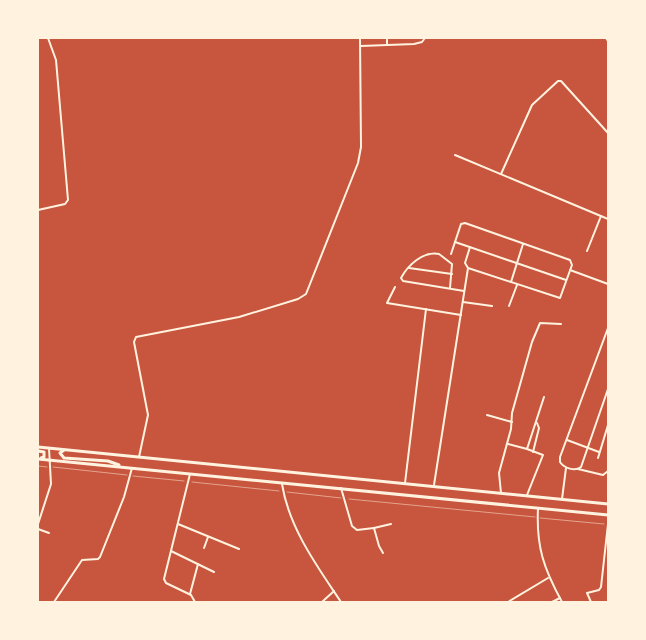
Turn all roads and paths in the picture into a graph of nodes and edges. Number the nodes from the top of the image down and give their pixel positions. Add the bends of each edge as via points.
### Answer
1 (48, 38) edge
2 (360, 38) edge
3 (387, 38) edge
4 (425, 38) edge
5 (606, 38) edge
6 (608, 41) edge
7 (388, 45) junction
8 (361, 46) junction
9 (608, 133) edge
10 (455, 155) dead end
11 (502, 174) junction
12 (38, 210) edge
13 (601, 216) junction
14 (608, 219) edge
15 (455, 242) junction
16 (523, 244) junction
17 (470, 247) junction
18 (587, 251) dead end
19 (451, 254) dead end
20 (516, 263) junction
21 (409, 268) junction
22 (468, 268) junction
23 (570, 270) junction
24 (452, 274) junction
25 (566, 280) junction
26 (511, 282) junction
27 (518, 284) junction
28 (608, 284) edge
29 (395, 287) dead end
30 (450, 288) junction
31 (464, 291) junction
32 (463, 302) junction
33 (492, 306) dead end
34 (509, 306) dead end
35 (426, 309) junction
36 (461, 315) junction
37 (561, 324) dead end
38 (608, 328) edge
39 (608, 389) edge
40 (544, 397) dead end
41 (487, 415) dead end
42 (512, 422) junction
43 (537, 423) junction
44 (608, 425) edge
45 (567, 440) junction
46 (508, 444) junction
47 (38, 447) edge
48 (50, 448) junction
49 (588, 448) junction
50 (527, 449) junction
51 (69, 450) junction
52 (38, 451) edge
53 (533, 452) junction
54 (600, 452) junction
55 (140, 457) junction
56 (598, 458) dead end
57 (38, 459) edge
58 (49, 460) junction
59 (38, 466) edge
60 (50, 467) junction
61 (125, 467) junction
62 (132, 468) junction
63 (566, 468) junction
64 (578, 469) junction
65 (608, 471) edge
66 (190, 474) junction
67 (132, 476) junction
68 (188, 482) junction
69 (281, 482) junction
70 (405, 483) junction
71 (434, 486) junction
72 (341, 488) junction
73 (283, 492) junction
74 (501, 493) junction
75 (526, 496) junction
76 (344, 498) junction
77 (562, 500) junction
78 (608, 504) edge
79 (538, 508) junction
80 (608, 515) edge
81 (537, 517) junction
82 (38, 524) edge
83 (178, 524) junction
84 (390, 524) dead end
85 (608, 524) edge
86 (374, 528) junction
87 (38, 529) edge
88 (49, 533) dead end
89 (208, 537) junction
90 (204, 548) dead end
91 (239, 549) dead end
92 (171, 551) junction
93 (383, 553) dead end
94 (198, 564) junction
95 (214, 572) dead end
96 (604, 572) junction
97 (608, 573) edge
98 (548, 578) junction
99 (334, 592) junction
100 (190, 594) junction
101 (560, 598) junction
102 (54, 602) edge
103 (195, 602) edge
104 (322, 602) edge
105 (341, 602) edge
106 (508, 602) edge
107 (552, 602) edge
108 (562, 602) edge
109 (591, 602) edge

1 - 12 street via 56,60 68,200 65,204
2 - 8 street
3 - 7 street
4 - 7 street via 419,43
5 - 6 street
7 - 8 street
8 - 55 street via 361,147 358,163 306,294 239,316 136,337 134,342 148,415
9 - 11 street via 562,81 558,81 532,105
10 - 11 street
11 - 13 street
13 - 14 street
13 - 18 street
15 - 16 street via 461,224 465,223
15 - 17 street
15 - 19 street
16 - 20 street
16 - 23 street via 570,260
17 - 20 street
17 - 22 street via 465,263
20 - 25 street
20 - 26 street
21 - 24 street
21 - 24 street via 424,255 433,253 451,262
21 - 30 street via 401,278 403,281
22 - 26 street
22 - 31 street
23 - 25 street
23 - 28 street
24 - 30 street
25 - 27 street via 559,298
26 - 27 street
27 - 34 street
29 - 35 street via 387,303
30 - 31 street
31 - 32 street
32 - 33 street
32 - 36 street
35 - 36 street
35 - 70 street
36 - 71 street
37 - 42 street via 543,322 538,325
38 - 45 street
39 - 49 street
40 - 43 street
41 - 42 street
42 - 46 street
43 - 50 street
43 - 53 street via 539,428
44 - 54 street
45 - 49 street
45 - 63 street via 559,461
46 - 50 street
46 - 74 street via 499,473
47 - 48 main road
48 - 51 main road
48 - 58 street
49 - 54 street
49 - 64 street
50 - 53 street
51 - 55 main road
51 - 61 main road via 61,451 60,456
52 - 57 main road via 45,455
53 - 75 street via 543,455
54 - 56 street
55 - 70 main road
57 - 58 main road
58 - 60 street
58 - 61 main road
59 - 60 path
60 - 67 path
60 - 82 street via 51,484
61 - 62 main road
62 - 66 main road
62 - 67 street
63 - 64 street
63 - 77 street
64 - 65 street via 603,475
66 - 68 street
66 - 69 main road
67 - 68 path
67 - 102 street via 100,556 82,560
68 - 73 path
68 - 83 street
69 - 72 main road
69 - 73 street
70 - 71 main road
71 - 74 main road
72 - 76 street
72 - 79 main road
73 - 76 path
73 - 99 street via 311,556
74 - 75 main road
75 - 77 main road
76 - 81 path
76 - 86 street via 354,528
77 - 78 main road
79 - 80 main road
79 - 81 street
81 - 85 path
81 - 98 street via 540,553
83 - 89 street
83 - 92 street
84 - 86 street
85 - 96 street
86 - 93 street
87 - 88 street
89 - 90 street
89 - 91 street
92 - 94 street
92 - 100 street via 164,582
94 - 95 street
94 - 100 street
96 - 97 street
96 - 109 street via 600,589 587,593
98 - 101 street
98 - 106 street
99 - 104 street
99 - 105 street
100 - 103 street
101 - 107 street
101 - 108 street

